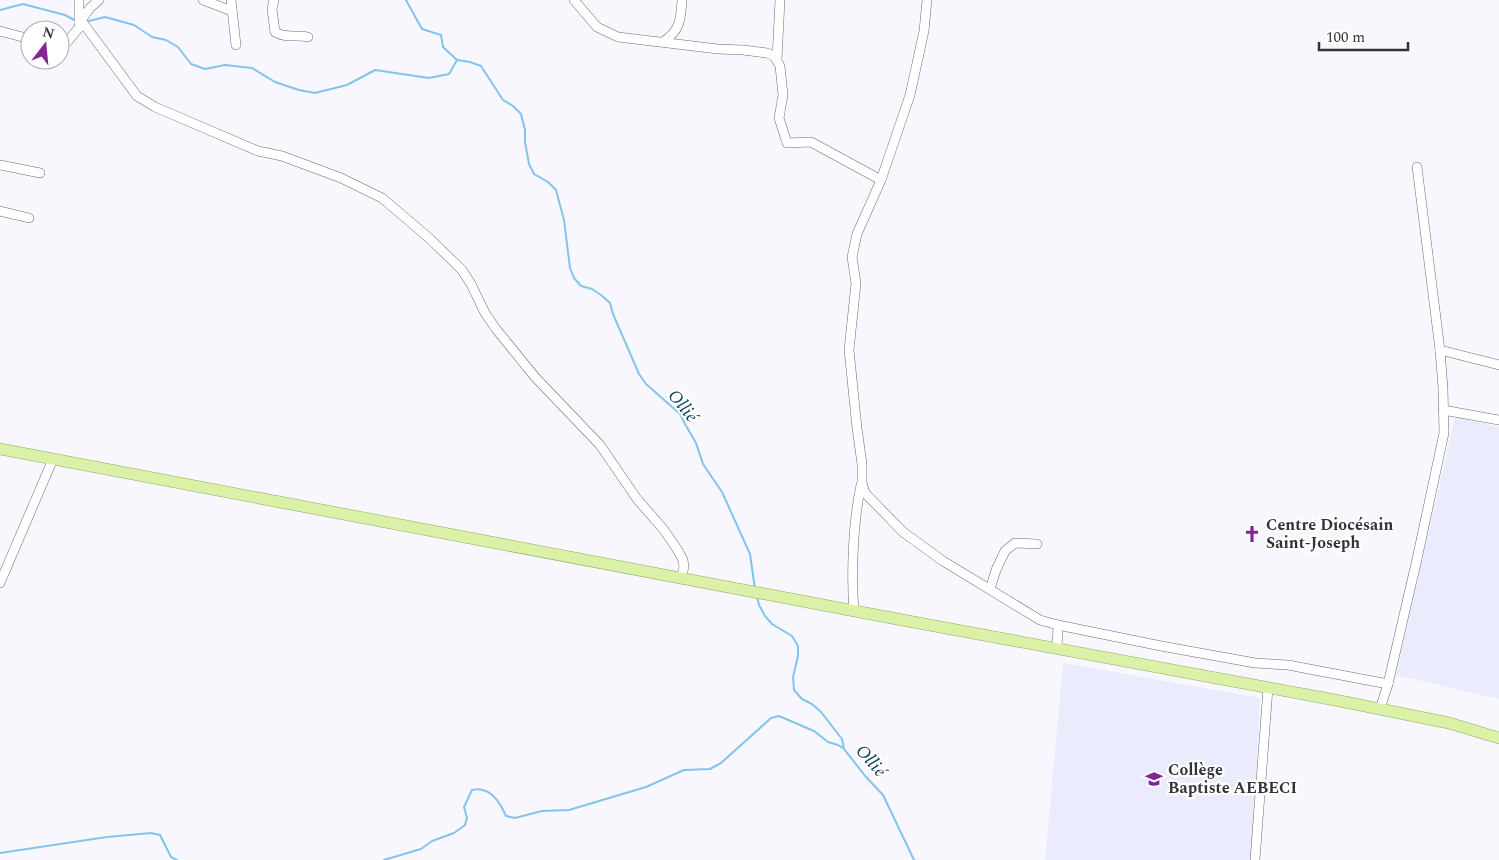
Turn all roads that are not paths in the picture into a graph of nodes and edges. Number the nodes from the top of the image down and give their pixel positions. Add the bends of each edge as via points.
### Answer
1 (79, 0) edge
2 (99, 0) edge
3 (203, 0) edge
4 (231, 0) edge
5 (274, 0) edge
6 (574, 0) edge
7 (682, 0) edge
8 (780, 0) edge
9 (927, 0) edge
10 (232, 11) junction
11 (81, 23) junction
12 (0, 30) edge
13 (20, 36) edge
14 (308, 37) dead end
15 (70, 38) edge
16 (663, 42) junction
17 (236, 45) dead end
18 (777, 59) junction
19 (0, 164) edge
20 (1417, 167) dead end
21 (40, 173) dead end
22 (881, 180) junction
23 (0, 211) edge
24 (30, 218) dead end
25 (1440, 350) junction
26 (1499, 365) edge
27 (1443, 410) junction
28 (1499, 420) edge
29 (0, 448) edge
30 (53, 459) junction
31 (862, 483) junction
32 (1037, 544) dead end
33 (681, 578) junction
34 (0, 583) edge
35 (990, 588) junction
36 (854, 611) junction
37 (1058, 626) junction
38 (1058, 648) junction
39 (1388, 684) junction
40 (1268, 688) junction
41 (1380, 709) junction
42 (1499, 738) edge
43 (1255, 860) edge

1 - 11 street
2 - 11 street
3 - 10 street
4 - 10 street
5 - 14 street via 275,32 289,38
6 - 16 street via 597,27 618,37
7 - 16 street via 680,22
8 - 18 street
9 - 22 street via 924,31 910,95
10 - 17 street
11 - 15 street
11 - 33 street via 137,96 154,107 258,151 282,156 341,178 382,198 429,238 462,270 496,329 535,377 600,445 637,499 664,530 682,560
12 - 13 street
16 - 18 street via 767,53
18 - 22 street via 783,94 780,118 787,143 811,142
19 - 21 street
20 - 25 street
22 - 31 street via 856,234 852,258 856,283 849,350
23 - 24 street
25 - 26 street
25 - 27 street
27 - 28 street
27 - 39 street via 1444,433
29 - 30 main road
30 - 33 main road
30 - 34 street
31 - 35 street via 865,493 903,532 943,561
31 - 36 street via 857,502
32 - 35 street via 1015,543 1005,551
33 - 36 main road
35 - 37 street via 1040,620
36 - 38 main road
37 - 38 street
37 - 39 street
38 - 40 main road
39 - 41 street
40 - 41 main road
40 - 43 street
41 - 42 main road

